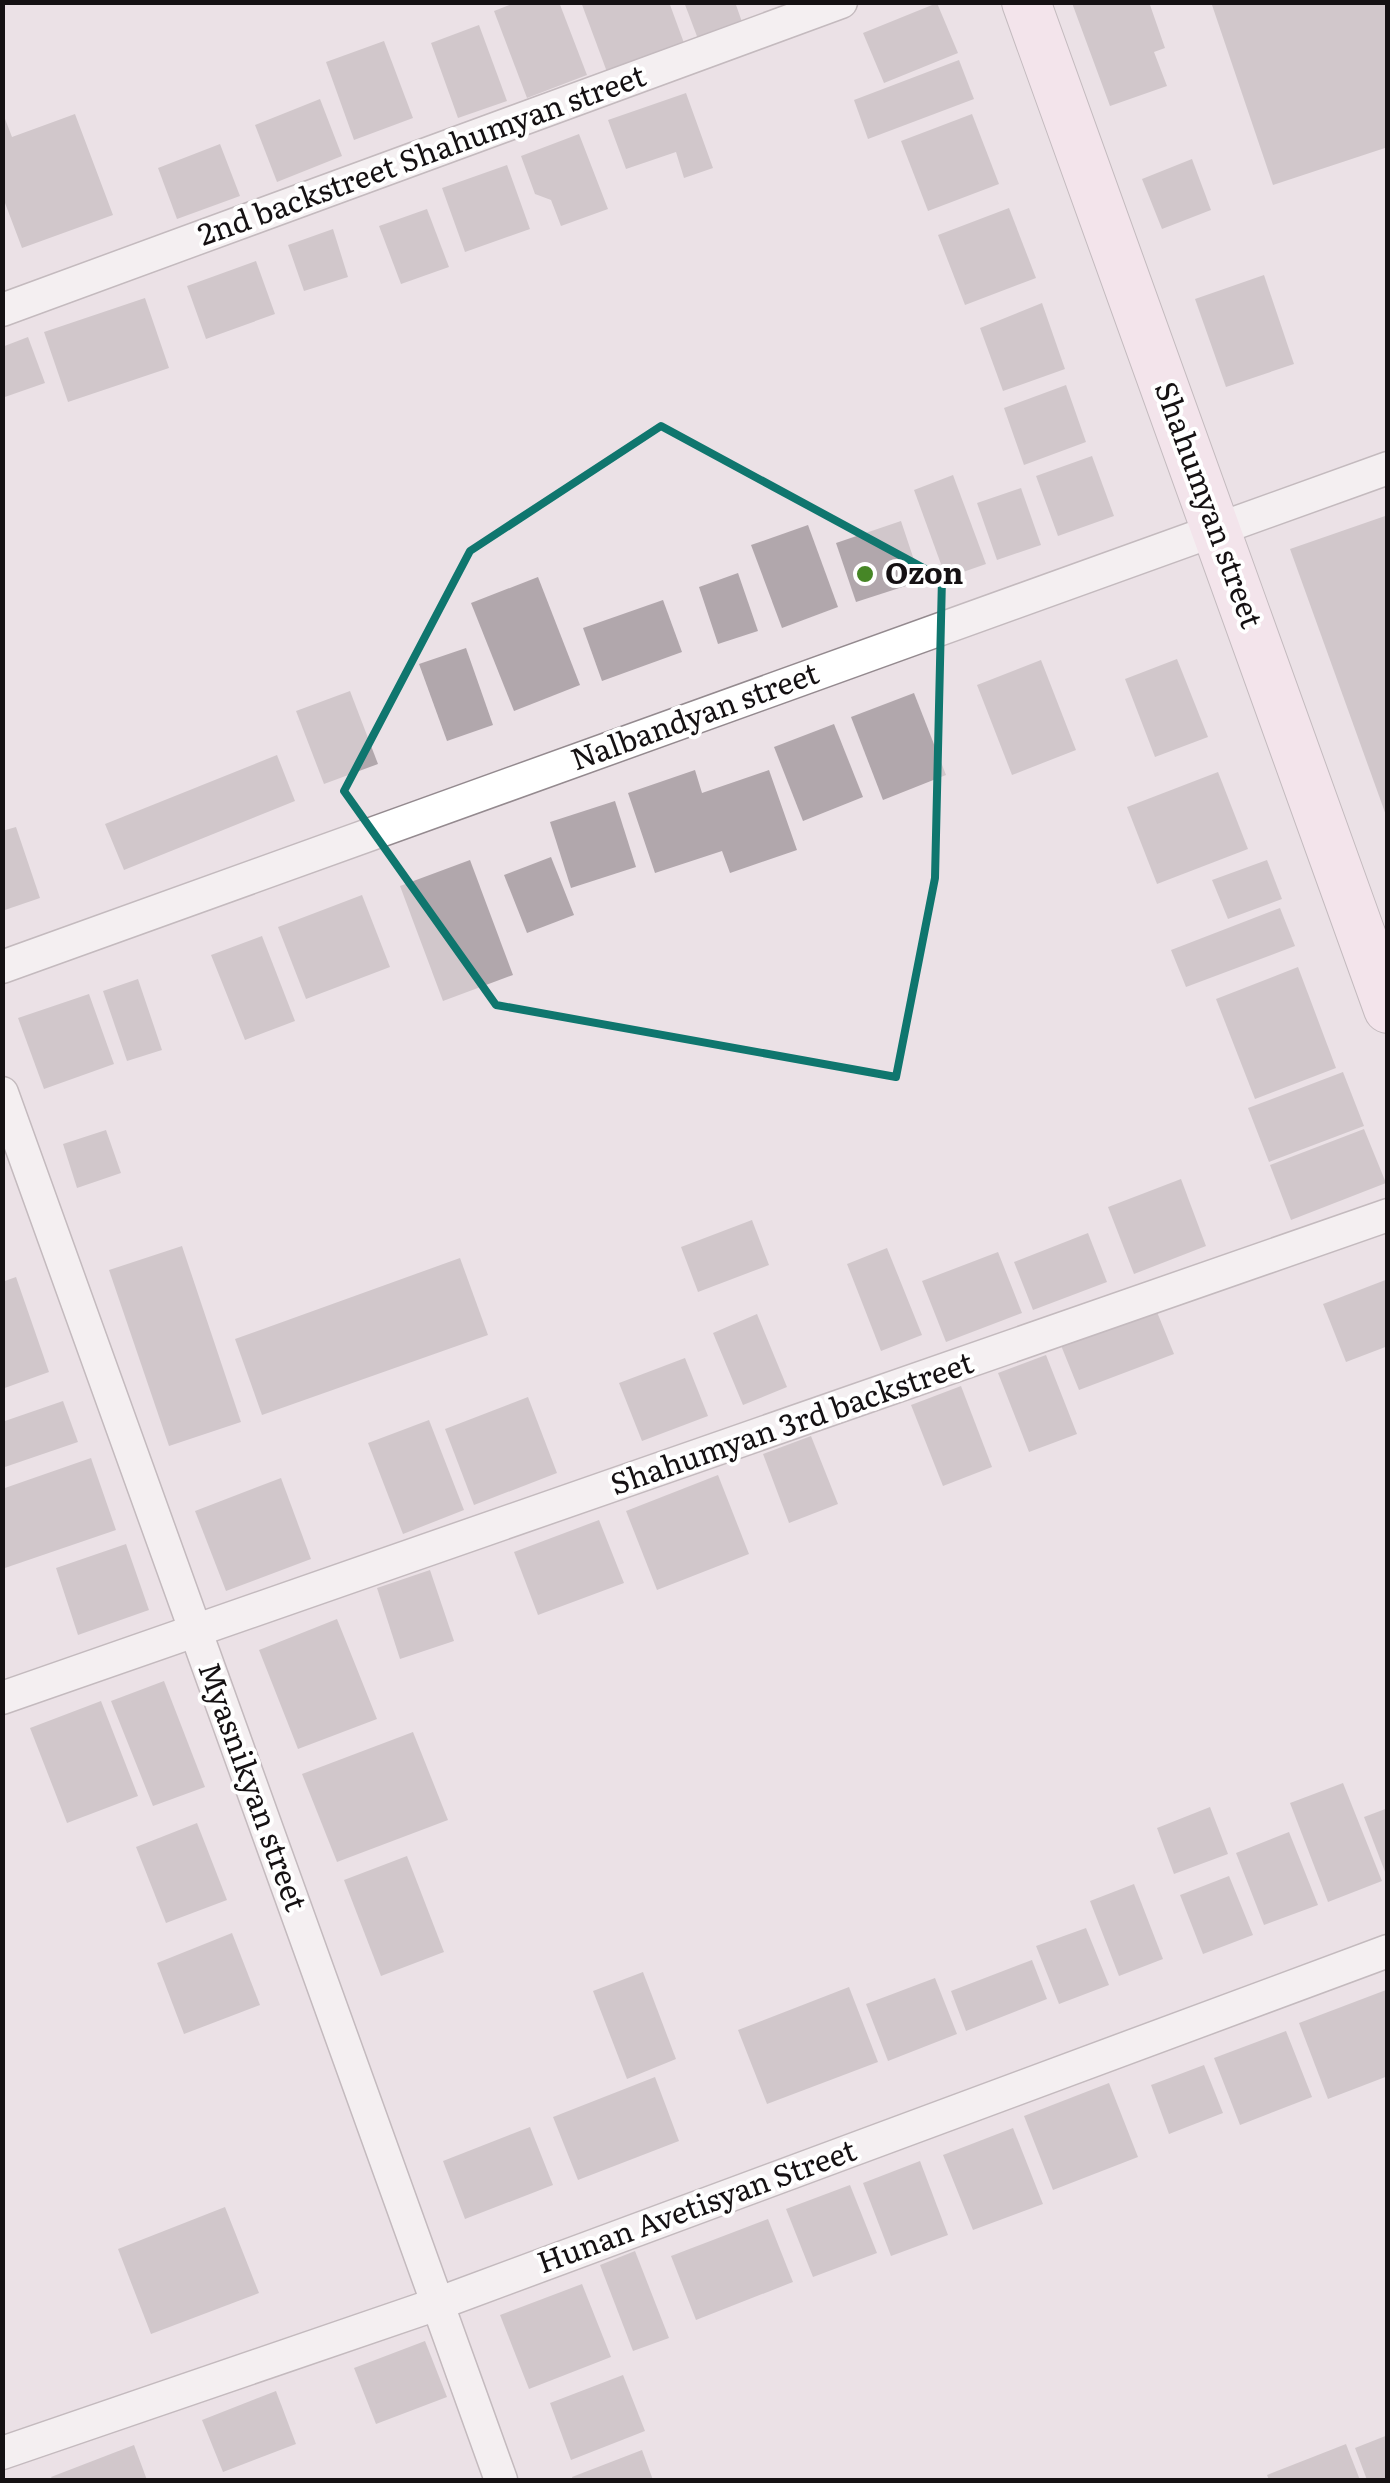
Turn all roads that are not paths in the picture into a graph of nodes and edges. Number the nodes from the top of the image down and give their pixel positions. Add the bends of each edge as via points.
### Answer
1 (841, 2) edge
2 (1026, 2) edge
3 (2, 310) edge
4 (1388, 468) edge
5 (1217, 528) junction
6 (2, 967) edge
7 (1388, 1010) edge
8 (2, 1092) edge
9 (1388, 1215) edge
10 (196, 1632) junction
11 (2, 1698) edge
12 (1388, 1951) edge
13 (437, 2304) junction
14 (2, 2452) edge
15 (501, 2480) edge

1 - 3 street, 2nd backstreet Shahumyan street
2 - 5 street, Shahumyan street
4 - 5 street, Nalbandyan street
5 - 6 street, Nalbandyan street
5 - 7 street, Shahumyan street
8 - 10 street, Myasnikyan street
9 - 10 street, Shahumyan 3rd backstreet
10 - 11 street, Shahumyan 3rd backstreet
10 - 13 street, Myasnikyan street
12 - 13 street, Hunan Avetisyan Street
13 - 14 street, Hunan Avetisyan Street
13 - 15 street, Myasnikyan street

